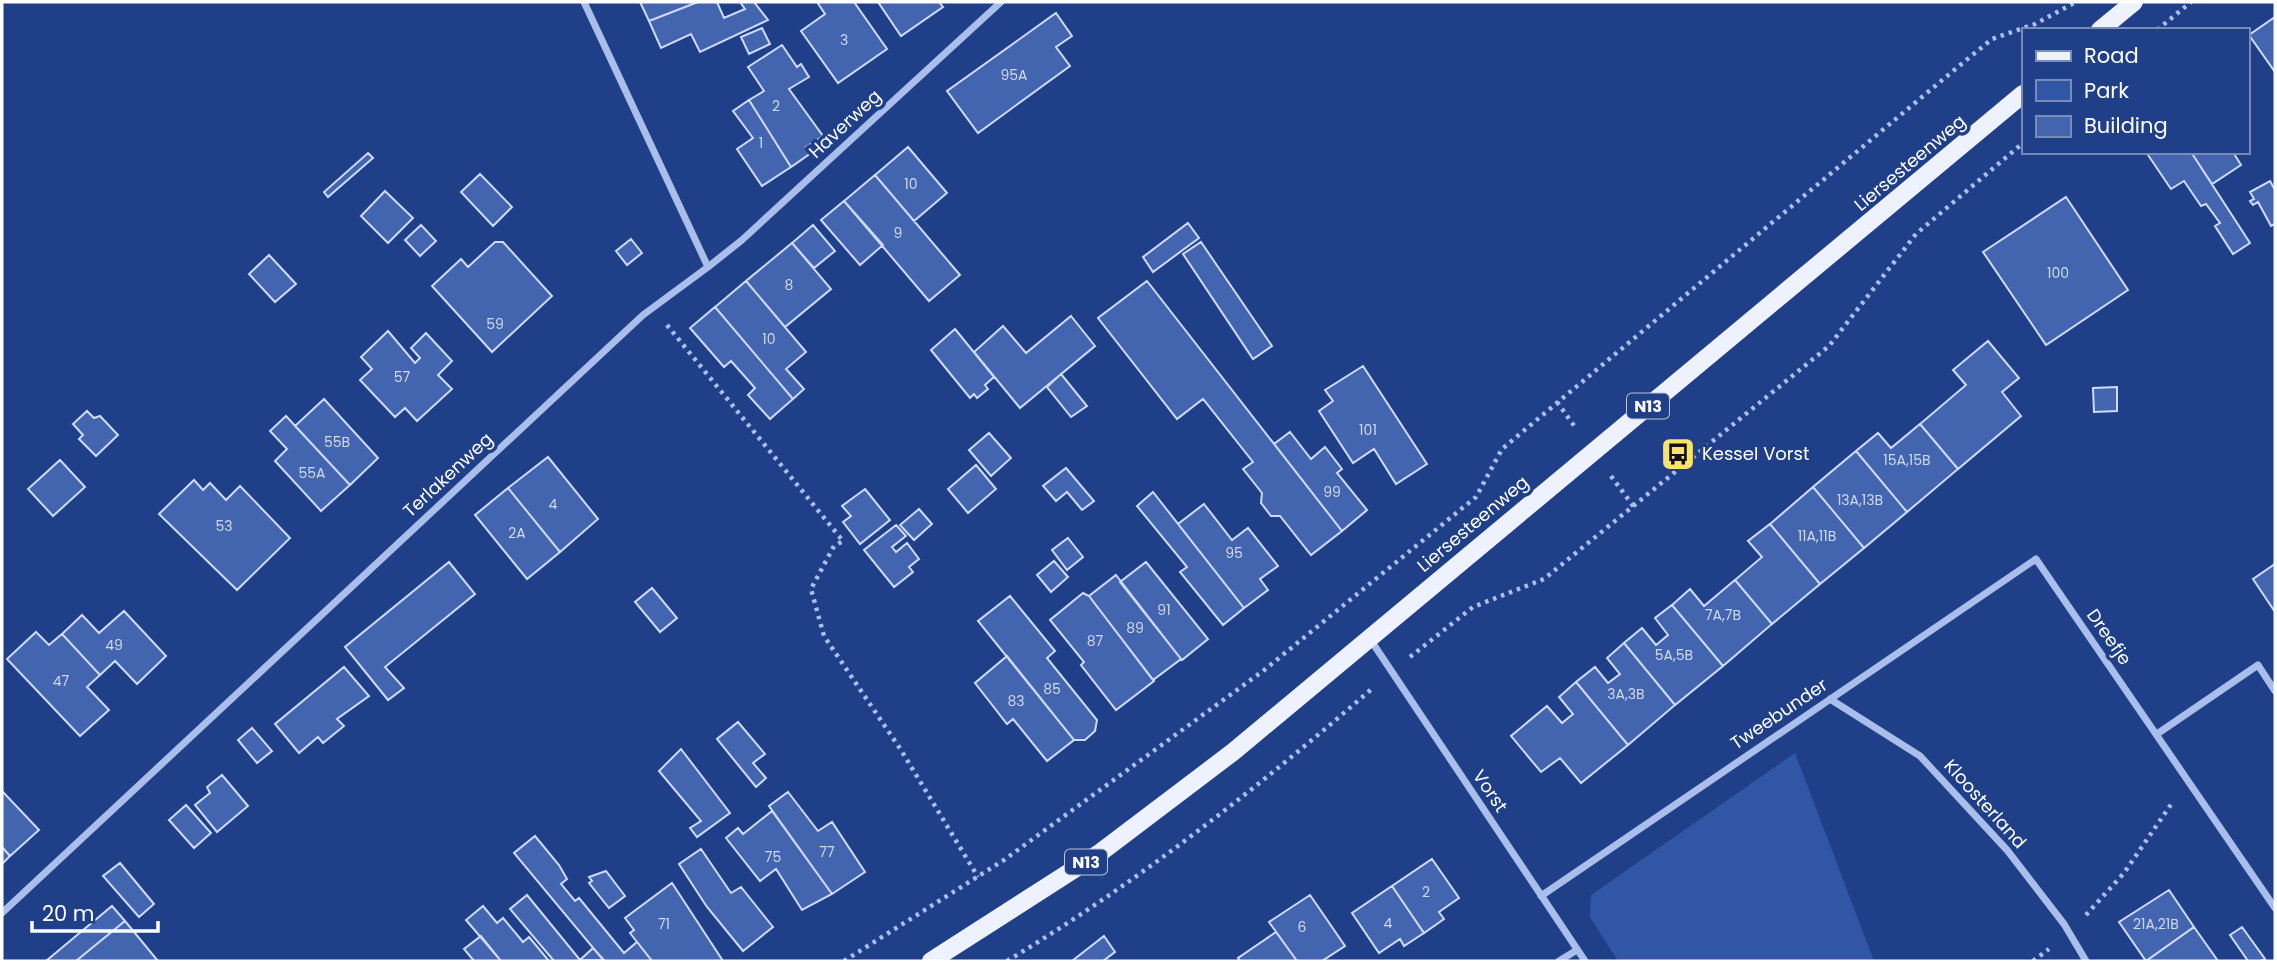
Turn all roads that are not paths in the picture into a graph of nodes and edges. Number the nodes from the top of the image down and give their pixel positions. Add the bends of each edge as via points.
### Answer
1 (584, 2) edge
2 (1001, 2) edge
3 (2134, 2) edge
4 (2102, 28) edge
5 (2022, 95) edge
6 (708, 267) junction
7 (2036, 559) joint
8 (1369, 638) junction
9 (2275, 691) edge
10 (1830, 699) junction
11 (2157, 734) junction
12 (1541, 897) junction
13 (2275, 908) edge
14 (2, 913) edge
15 (1577, 950) junction
16 (931, 961) edge
17 (1559, 961) edge
18 (1585, 961) edge
19 (2085, 961) edge

1 - 6 street
2 - 6 street, Haverweg
3 - 4 main road
5 - 8 main road, Liersesteenweg / N13
6 - 14 street, Terlakenweg via 653,308
7 - 10 street, Tweebunder
7 - 11 street, Dreefje
8 - 12 street, Vorst
8 - 16 main road, Liersesteenweg / N13 via 1233,752 1101,852
9 - 11 street via 2258,665
10 - 12 street, Tweebunder
10 - 19 street, Kloosterland via 1920,756 2007,850 2070,933
11 - 13 street, Dreefje
12 - 15 street, Vorst
15 - 17 street
15 - 18 street, Vorst

